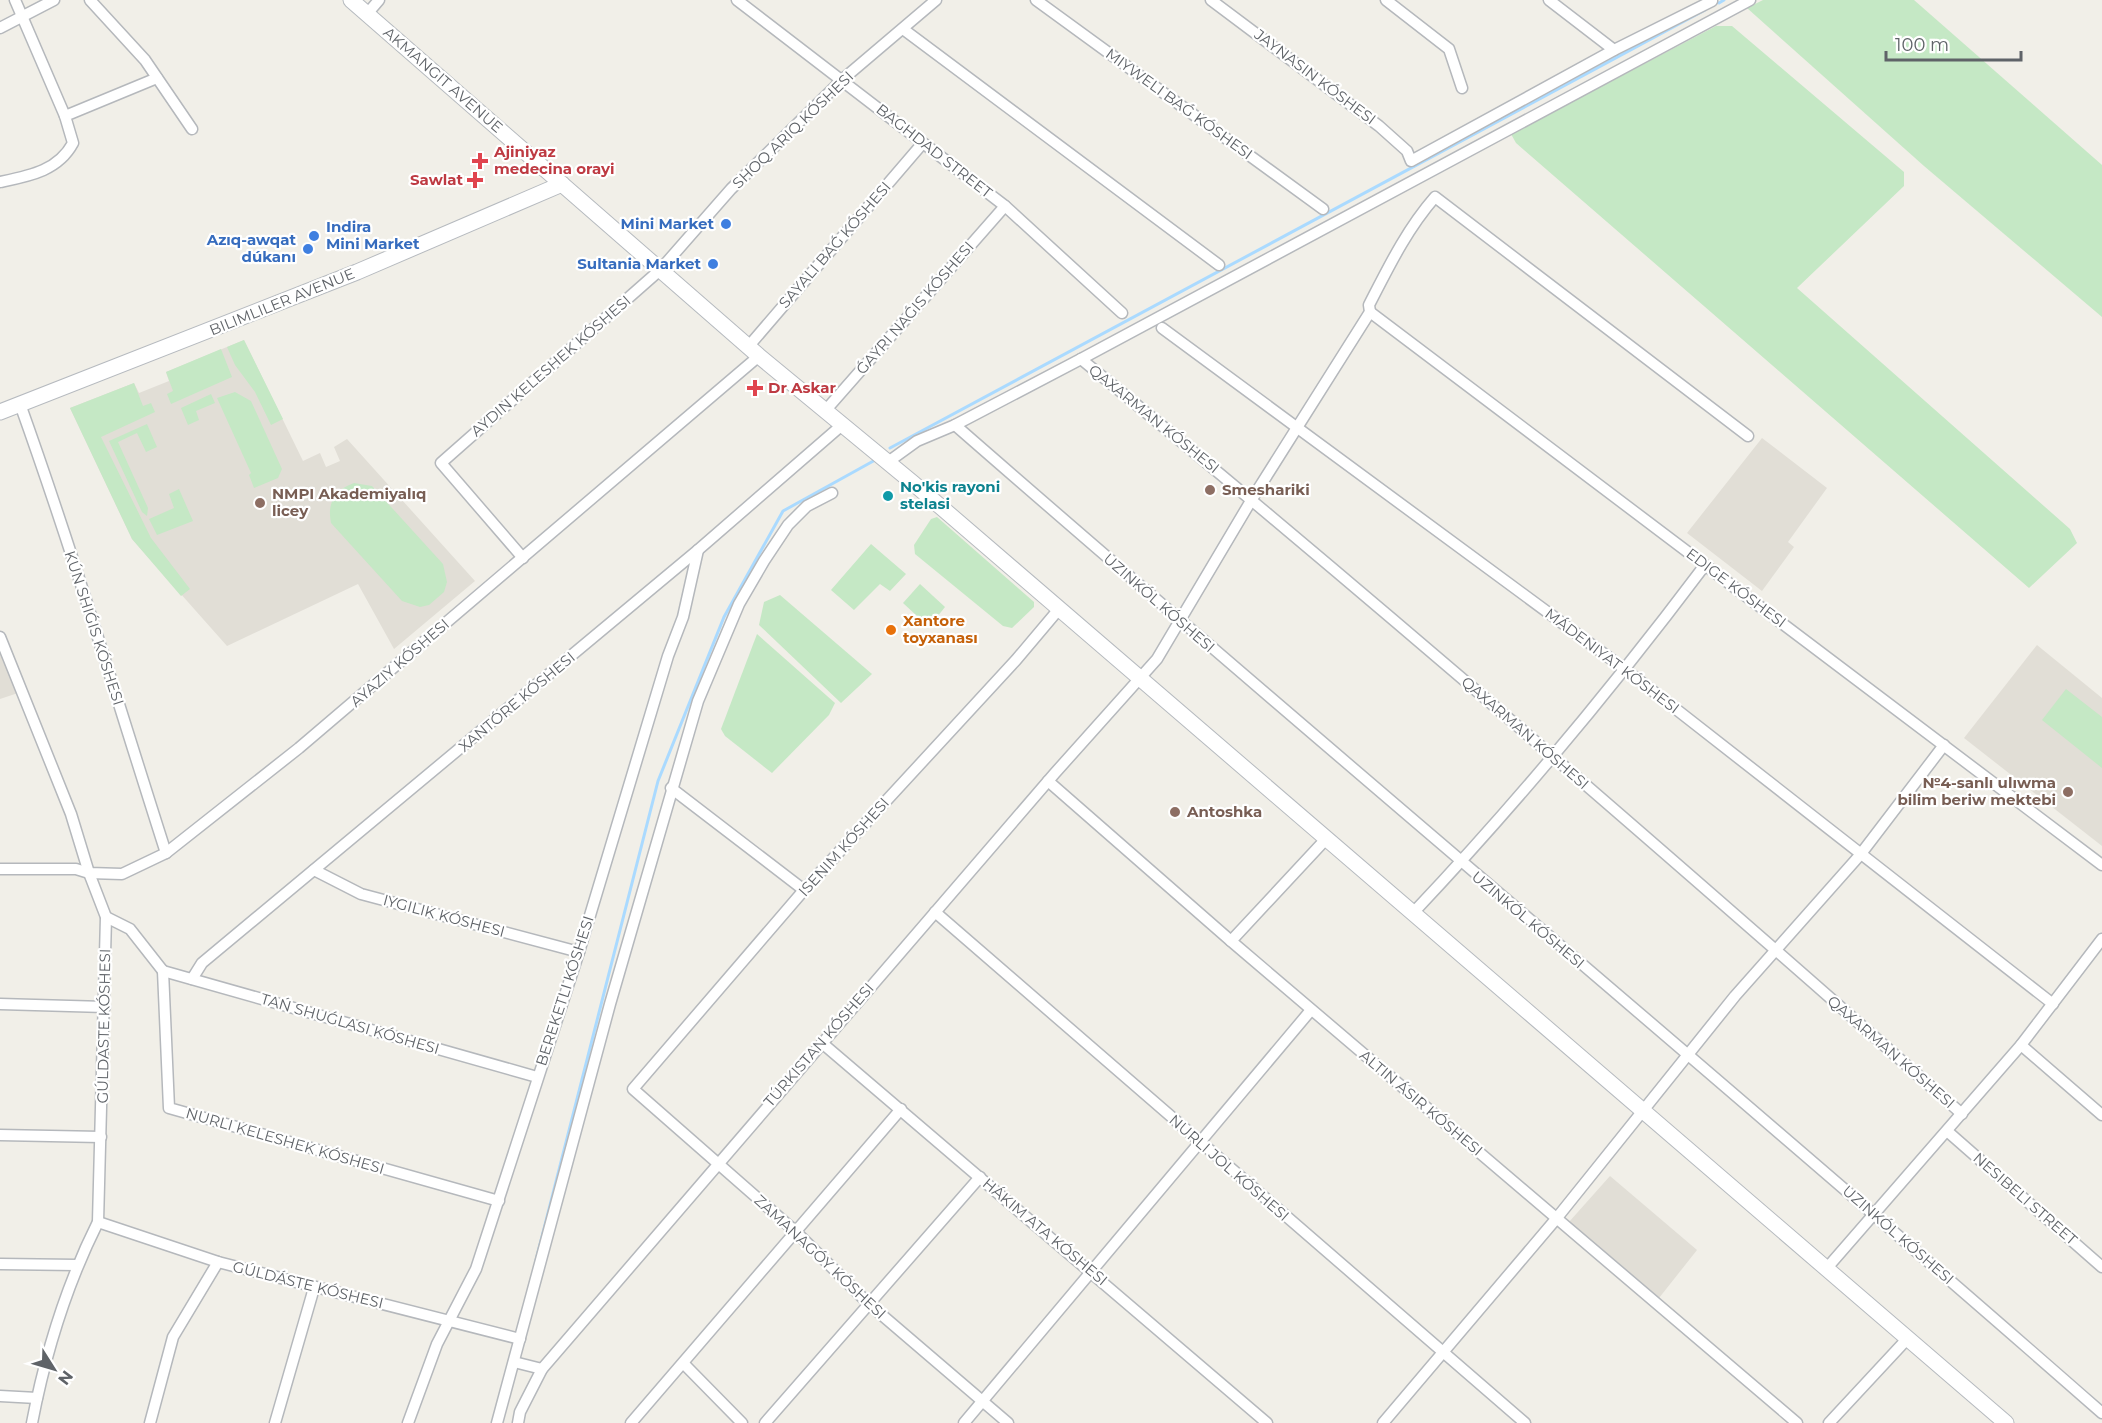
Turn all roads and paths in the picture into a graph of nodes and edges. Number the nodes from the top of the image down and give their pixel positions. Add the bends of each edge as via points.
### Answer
1 (15, 0) edge
2 (54, 0) edge
3 (90, 0) edge
4 (351, 0) edge
5 (379, 0) edge
6 (737, 0) edge
7 (936, 0) edge
8 (1036, 0) edge
9 (1211, 0) edge
10 (1386, 0) edge
11 (1549, 0) edge
12 (1712, 0) edge
13 (1750, 0) edge
14 (367, 14) junction
15 (23, 16) junction
16 (1712, 21) junction
17 (0, 28) edge
18 (903, 29) junction
19 (1614, 50) junction
20 (157, 78) junction
21 (843, 79) junction
22 (1462, 88) dead end
23 (65, 116) junction
24 (192, 129) dead end
25 (922, 144) junction
26 (0, 182) edge
27 (562, 184) junction
28 (1005, 206) junction
29 (1323, 208) dead end
30 (1219, 265) dead end
31 (660, 270) junction
32 (1370, 312) junction
33 (1122, 313) dead end
34 (1162, 328) dead end
35 (754, 351) junction
36 (1081, 359) junction
37 (20, 404) junction
38 (825, 411) junction
39 (0, 412) edge
40 (842, 425) junction
41 (955, 425) junction
42 (1298, 427) junction
43 (1748, 436) dead end
44 (888, 462) junction
45 (832, 493) dead end
46 (1252, 499) junction
47 (698, 550) junction
48 (523, 558) junction
49 (1705, 565) junction
50 (1059, 609) junction
51 (1180, 621) junction
52 (0, 638) edge
53 (1626, 670) junction
54 (1138, 678) junction
55 (1944, 745) junction
56 (1551, 755) junction
57 (1048, 781) junction
58 (671, 788) junction
59 (1326, 839) junction
60 (166, 853) junction
61 (1860, 855) junction
62 (1461, 863) junction
63 (2102, 864) edge
64 (0, 869) edge
65 (314, 870) junction
66 (89, 873) junction
67 (804, 890) junction
68 (935, 912) junction
69 (1413, 913) junction
70 (106, 917) junction
71 (2102, 939) edge
72 (1231, 941) junction
73 (1776, 950) junction
74 (579, 952) junction
75 (164, 971) junction
76 (192, 979) junction
77 (0, 1004) edge
78 (2054, 1004) junction
79 (105, 1007) junction
80 (1311, 1010) junction
81 (822, 1043) junction
82 (2021, 1045) junction
83 (1686, 1055) junction
84 (537, 1077) junction
85 (633, 1089) joint
86 (901, 1109) junction
87 (1642, 1111) junction
88 (1962, 1114) junction
89 (2102, 1115) edge
90 (1947, 1131) junction
91 (0, 1135) edge
92 (101, 1137) junction
93 (1200, 1142) junction
94 (717, 1163) junction
95 (980, 1177) junction
96 (499, 1201) junction
97 (1875, 1213) junction
98 (1556, 1219) junction
99 (98, 1222) junction
100 (796, 1232) junction
101 (218, 1262) junction
102 (0, 1264) edge
103 (76, 1265) junction
104 (2102, 1267) edge
105 (1827, 1268) junction
106 (1091, 1272) junction
107 (314, 1288) junction
108 (869, 1304) junction
109 (448, 1320) junction
110 (1908, 1338) junction
111 (520, 1339) junction
112 (1442, 1353) junction
113 (514, 1362) junction
114 (684, 1364) junction
115 (542, 1369) junction
116 (0, 1396) edge
117 (37, 1398) junction
118 (982, 1401) junction
119 (2102, 1413) edge
120 (32, 1423) edge
121 (150, 1423) edge
122 (275, 1423) edge
123 (408, 1423) edge
124 (497, 1423) edge
125 (518, 1423) edge
126 (631, 1423) edge
127 (742, 1423) edge
128 (765, 1423) edge
129 (964, 1423) edge
130 (1008, 1423) edge
131 (1267, 1423) edge
132 (1383, 1423) edge
133 (1525, 1423) edge
134 (1797, 1423) edge
135 (1828, 1423) edge
136 (2006, 1423) edge

1 - 15 street
2 - 15 street
3 - 20 street
4 - 14 main road, AKMANGIT AVENUE
5 - 14 street
6 - 21 street, BAGHDAD STREET
7 - 18 street
8 - 29 street, MIYWELI BAǴ KÓSHESI
9 - 19 street via 1379,126 1407,151 1411,161
10 - 22 street via 1449,49
11 - 19 street
12 - 16 street
12 - 19 street
13 - 16 street
14 - 27 main road, AKMANGIT AVENUE
15 - 17 street
15 - 23 street
16 - 36 street
18 - 21 street
18 - 30 street
20 - 23 street
20 - 24 street
21 - 25 street, BAGHDAD STREET
21 - 31 street via 731,189
23 - 26 street via 73,143 65,158 39,173
25 - 28 street, BAGHDAD STREET
25 - 35 street, AYAZIY KÓSHESI
27 - 31 main road, AKMANGIT AVENUE
27 - 37 main road, BILIMLILER AVENUE via 357,272
28 - 33 street, BAGHDAD STREET
28 - 38 street
31 - 35 main road, AKMANGIT AVENUE
31 - 48 street via 441,463
32 - 42 street, TÚRKISTAN KÓSHESI
32 - 43 street, TÚRKISTAN KÓSHESI via 1369,305 1394,256 1435,197
32 - 49 street, EDIGE KÓSHESI
34 - 42 street, MÁDENIYAT KÓSHESI
35 - 38 main road, AKMANGIT AVENUE
35 - 48 street, AYAZIY KÓSHESI
36 - 41 street
36 - 46 street, QAXARMAN KÓSHESI
37 - 39 main road, BILIMLILER AVENUE
37 - 60 street via 58,510
38 - 40 main road, AKMANGIT AVENUE
40 - 44 main road, AKMANGIT AVENUE
40 - 47 street, XANTÓRE KÓSHESI
41 - 44 street via 917,441
41 - 51 street
42 - 46 street, TÚRKISTAN KÓSHESI
42 - 53 street, MÁDENIYAT KÓSHESI
44 - 50 main road, AKMANGIT AVENUE
45 - 58 street via 807,506 788,525 739,604 698,701
46 - 51 street, TÚRKISTAN KÓSHESI
46 - 56 street, QAXARMAN KÓSHESI
47 - 65 street, XANTÓRE KÓSHESI
47 - 74 street, BEREKETLI KÓSHESI via 683,617
48 - 60 street, AYAZIY KÓSHESI via 299,748
49 - 53 street
49 - 55 street, EDIGE KÓSHESI
50 - 54 main road, AKMANGIT AVENUE
50 - 67 street, ISENIM KÓSHESI
51 - 54 street, TÚRKISTAN KÓSHESI via 1157,659
51 - 62 street
52 - 66 street, GÚLDASTE KÓSHESI via 71,814
53 - 56 street
53 - 61 street, MÁDENIYAT KÓSHESI
54 - 57 street, TÚRKISTAN KÓSHESI
54 - 59 main road, AKMANGIT AVENUE
55 - 61 street
55 - 63 street, EDIGE KÓSHESI
56 - 62 street
56 - 73 street, QAXARMAN KÓSHESI
57 - 68 street, TÚRKISTAN KÓSHESI
57 - 72 street
58 - 67 street
58 - 111 street
59 - 69 main road, AKMANGIT AVENUE
59 - 72 street
60 - 66 street, AYAZIY KÓSHESI via 122,874
61 - 73 street
61 - 78 street, MÁDENIYAT KÓSHESI
62 - 69 street
62 - 83 street
64 - 66 street, AYAZIY KÓSHESI via 76,869
65 - 74 street, IYGILIK KÓSHESI via 361,894
65 - 76 street, XANTÓRE KÓSHESI via 202,963
66 - 70 street, GÚLDASTE KÓSHESI
67 - 85 street, ISENIM KÓSHESI
68 - 81 street, TÚRKISTAN KÓSHESI
68 - 93 street
69 - 87 main road, AKMANGIT AVENUE
70 - 75 street via 130,929
70 - 79 street, GÚLDASTE KÓSHESI
71 - 78 street
72 - 80 street
73 - 83 street
73 - 88 street, QAXARMAN KÓSHESI
74 - 84 street, BEREKETLI KÓSHESI
75 - 76 street
75 - 96 street via 169,1108
76 - 84 street
77 - 79 street
78 - 82 street
79 - 92 street, GÚLDASTE KÓSHESI
80 - 93 street
80 - 98 street
81 - 86 street, HÁKIM ATA KÓSHESI
81 - 94 street, TÚRKISTAN KÓSHESI
82 - 88 street
82 - 89 street
83 - 87 street
83 - 97 street
84 - 96 street, BEREKETLI KÓSHESI
85 - 94 street, ZAMANAGÓY KÓSHESI
86 - 95 street, HÁKIM ATA KÓSHESI
86 - 100 street
87 - 98 street
87 - 105 main road, AKMANGIT AVENUE
88 - 90 street
90 - 97 street
90 - 104 street, NESIBELI STREET
91 - 92 street
92 - 99 street, GÚLDASTE KÓSHESI
93 - 106 street
93 - 112 street
94 - 100 street, ZAMANAGÓY KÓSHESI
94 - 115 street, TÚRKISTAN KÓSHESI
95 - 106 street, HÁKIM ATA KÓSHESI
95 - 108 street
96 - 109 street, BEREKETLI KÓSHESI via 476,1269
97 - 105 street
97 - 119 street
98 - 112 street
98 - 134 street
99 - 101 street, GÚLDÁSTE KÓSHESI
99 - 103 street, GÚLDASTE KÓSHESI
100 - 108 street, ZAMANAGÓY KÓSHESI
100 - 114 street
101 - 107 street, GÚLDÁSTE KÓSHESI
101 - 121 street via 173,1337
102 - 103 street
103 - 117 street, GÚLDASTE KÓSHESI
105 - 110 main road, AKMANGIT AVENUE
106 - 118 street
106 - 131 street, HÁKIM ATA KÓSHESI
107 - 109 street, GÚLDÁSTE KÓSHESI
107 - 122 street
108 - 118 street, ZAMANAGÓY KÓSHESI
108 - 128 street
109 - 111 street, GÚLDÁSTE KÓSHESI
109 - 123 street, BEREKETLI KÓSHESI
110 - 135 street
110 - 136 main road, AKMANGIT AVENUE
111 - 113 street
112 - 132 street
112 - 133 street
113 - 115 street
113 - 124 street
114 - 126 street
114 - 127 street
115 - 125 street, TÚRKISTAN KÓSHESI
116 - 117 street
117 - 120 street, GÚLDASTE KÓSHESI
118 - 129 street
118 - 130 street, ZAMANAGÓY KÓSHESI

